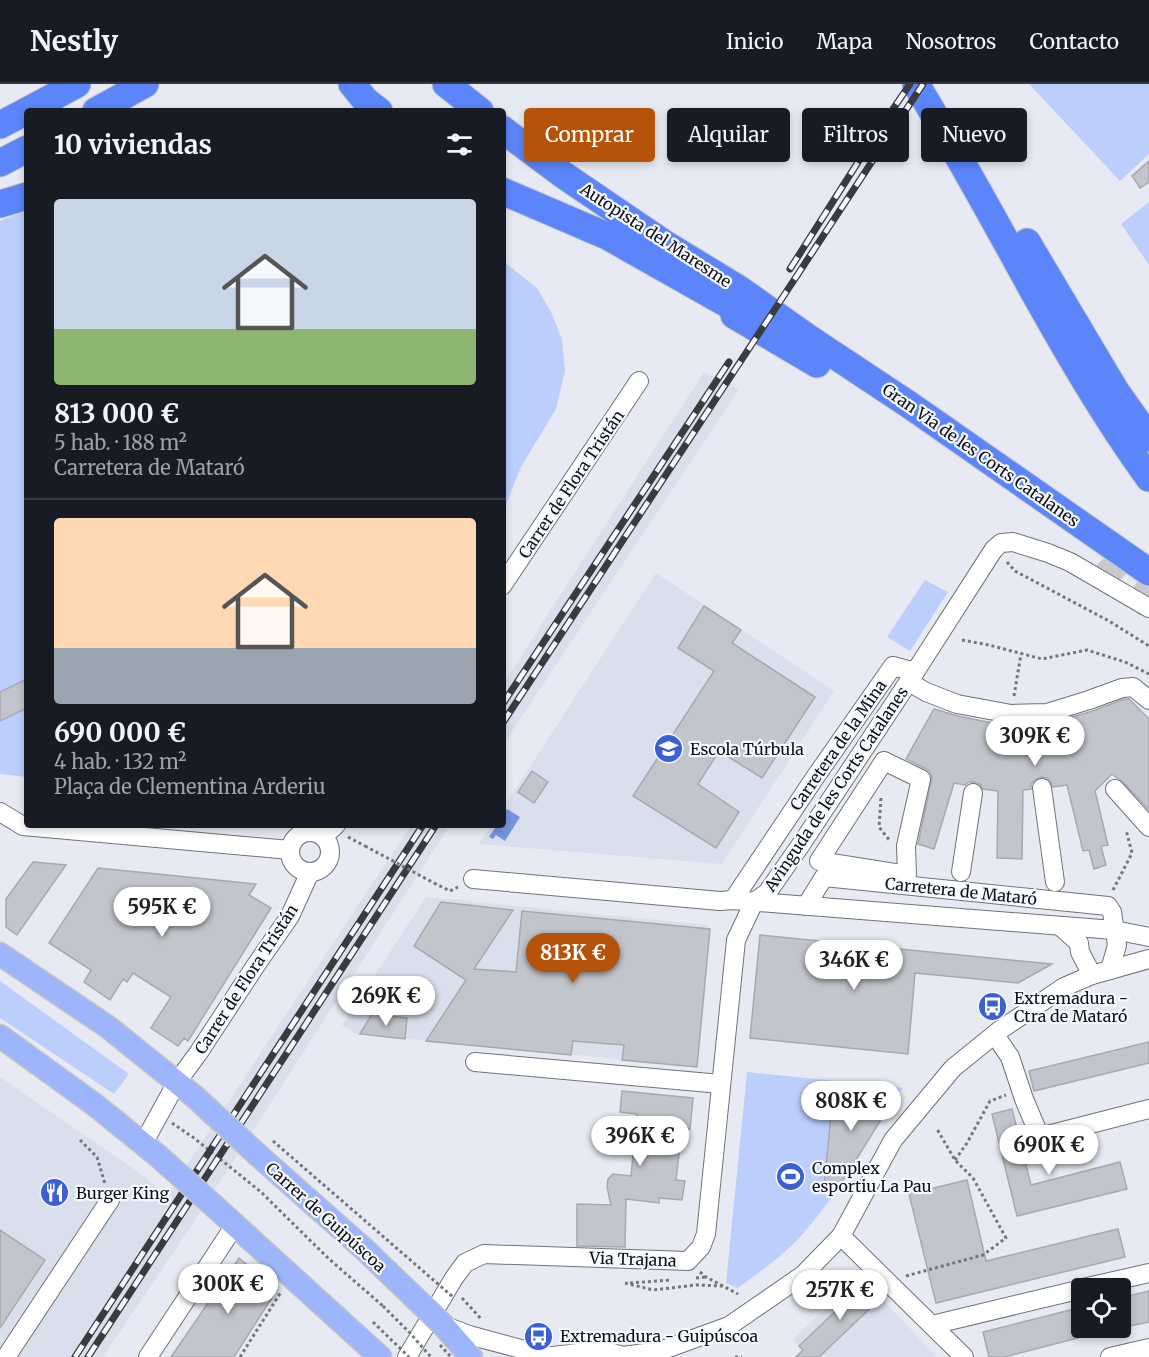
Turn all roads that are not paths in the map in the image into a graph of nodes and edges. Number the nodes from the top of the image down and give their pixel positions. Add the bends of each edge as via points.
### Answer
1 (77, 84) edge
2 (145, 84) edge
3 (352, 84) edge
4 (446, 84) edge
5 (916, 84) edge
6 (937, 84) edge
7 (33, 108) edge
8 (101, 108) edge
9 (375, 108) edge
10 (476, 108) edge
11 (24, 113) edge
12 (0, 125) edge
13 (506, 132) edge
14 (24, 150) edge
15 (0, 163) edge
16 (506, 193) edge
17 (979, 194) junction
18 (24, 197) edge
19 (0, 204) edge
20 (506, 207) edge
21 (1037, 260) junction
22 (810, 339) joint
23 (849, 378) junction
24 (639, 381) dead end
25 (877, 398) junction
26 (911, 406) junction
27 (1149, 438) edge
28 (1149, 478) edge
29 (1101, 561) tunnel mouth
30 (1149, 573) edge
31 (506, 580) edge
32 (1149, 608) edge
33 (912, 677) junction
34 (1149, 700) edge
35 (1042, 788) dead end
36 (1115, 789) dead end
37 (974, 793) dead end
38 (0, 812) edge
39 (24, 826) edge
40 (1149, 827) edge
41 (45, 828) edge
42 (330, 831) edge
43 (290, 850) junction
44 (906, 865) joint
45 (310, 872) junction
46 (961, 872) dead end
47 (750, 874) junction
48 (779, 877) junction
49 (473, 879) road end
50 (1055, 882) dead end
51 (733, 900) junction
52 (754, 902) junction
53 (806, 906) junction
54 (1060, 926) junction
55 (1107, 930) junction
56 (1149, 937) edge
57 (1079, 943) junction
58 (0, 954) edge
59 (1149, 959) edge
60 (1110, 970) junction
61 (1092, 975) junction
62 (995, 1035) junction
63 (0, 1036) edge
64 (475, 1062) dead end
65 (177, 1082) junction
66 (721, 1084) junction
67 (1149, 1108) edge
68 (150, 1150) junction
69 (110, 1200) road end
70 (235, 1225) junction
71 (841, 1236) junction
72 (1149, 1273) edge
73 (1128, 1278) edge
74 (1071, 1292) edge
75 (932, 1325) junction
76 (459, 1339) edge
77 (1149, 1348) edge
78 (663, 1354) edge
79 (6, 1357) edge
80 (148, 1357) edge
81 (380, 1357) edge
82 (408, 1357) edge
83 (546, 1357) edge
84 (622, 1357) edge
85 (964, 1357) edge
86 (1110, 1357) edge

1 - 7 highway
2 - 8 highway
3 - 9 highway
4 - 10 highway
5 - 17 highway
6 - 21 highway
11 - 12 highway
13 - 22 highway, Autopista del Maresme via 665,244
14 - 15 highway
16 - 23 highway via 608,236
17 - 21 highway
17 - 28 highway via 1052,326
18 - 19 highway
20 - 23 highway via 608,248 731,313 827,370
21 - 27 highway via 1115,390
22 - 26 highway, Gran Via de les Corts Catalanes
23 - 25 highway
24 - 31 street, Carrer de Flora Tristán
25 - 26 highway
25 - 29 highway via 1007,488
26 - 30 highway, Gran Via de les Corts Catalanes
32 - 33 street via 1048,553 1013,542 1001,543
33 - 34 street via 926,692 957,704 1011,714 1047,713 1122,688 1133,687
33 - 47 street, Carretera de la Mina via 893,666
33 - 48 street, Avinguda de les Corts Catalanes
35 - 50 street, Carretera de Mataró
36 - 40 street
37 - 46 street, Carretera de Mataró
38 - 39 street
41 - 43 street
42 - 43 street via 302,834
42 - 45 street via 329,858 321,869
43 - 45 street via 296,866
44 - 44 street via 907,875 819,861 884,761 921,779 906,846
45 - 65 street, Carrer de Flora Tristán via 290,916
47 - 48 street
47 - 51 street, Carretera de la Mina
48 - 52 street, Avinguda de les Corts Catalanes
49 - 51 street, Carretera de Mataró
51 - 52 street, Carretera de Mataró
52 - 53 street, Carretera de Mataró
52 - 66 street, Via Trajana via 735,940
53 - 54 street, Carretera de Mataró
53 - 55 street, Carretera de Mataró via 824,877 1108,906 1112,912
54 - 55 street, Carretera de Mataró
54 - 57 street
55 - 56 street, Carretera de Mataró
55 - 57 street
55 - 60 street via 1117,945
57 - 61 street
58 - 65 main road, Carrer de Guipúscoa via 108,1027
59 - 60 street
60 - 61 street
61 - 62 street via 1064,987
62 - 67 street via 1010,1056 1040,1137
62 - 71 street via 953,1068 893,1140
63 - 68 main road
64 - 66 street
65 - 68 street
65 - 76 main road, Carrer de Guipúscoa, bridge via 266,1148
66 - 82 street, Via Trajana via 706,1234 701,1247 688,1261 484,1254 465,1263
68 - 70 main road, bridge
69 - 79 street
70 - 80 street
70 - 81 main road via 366,1330
71 - 75 street
71 - 78 street via 803,1275 729,1326
72 - 73 street
74 - 75 street
75 - 85 street
76 - 83 street
77 - 86 street
78 - 84 street
83 - 84 street via 603,1350

